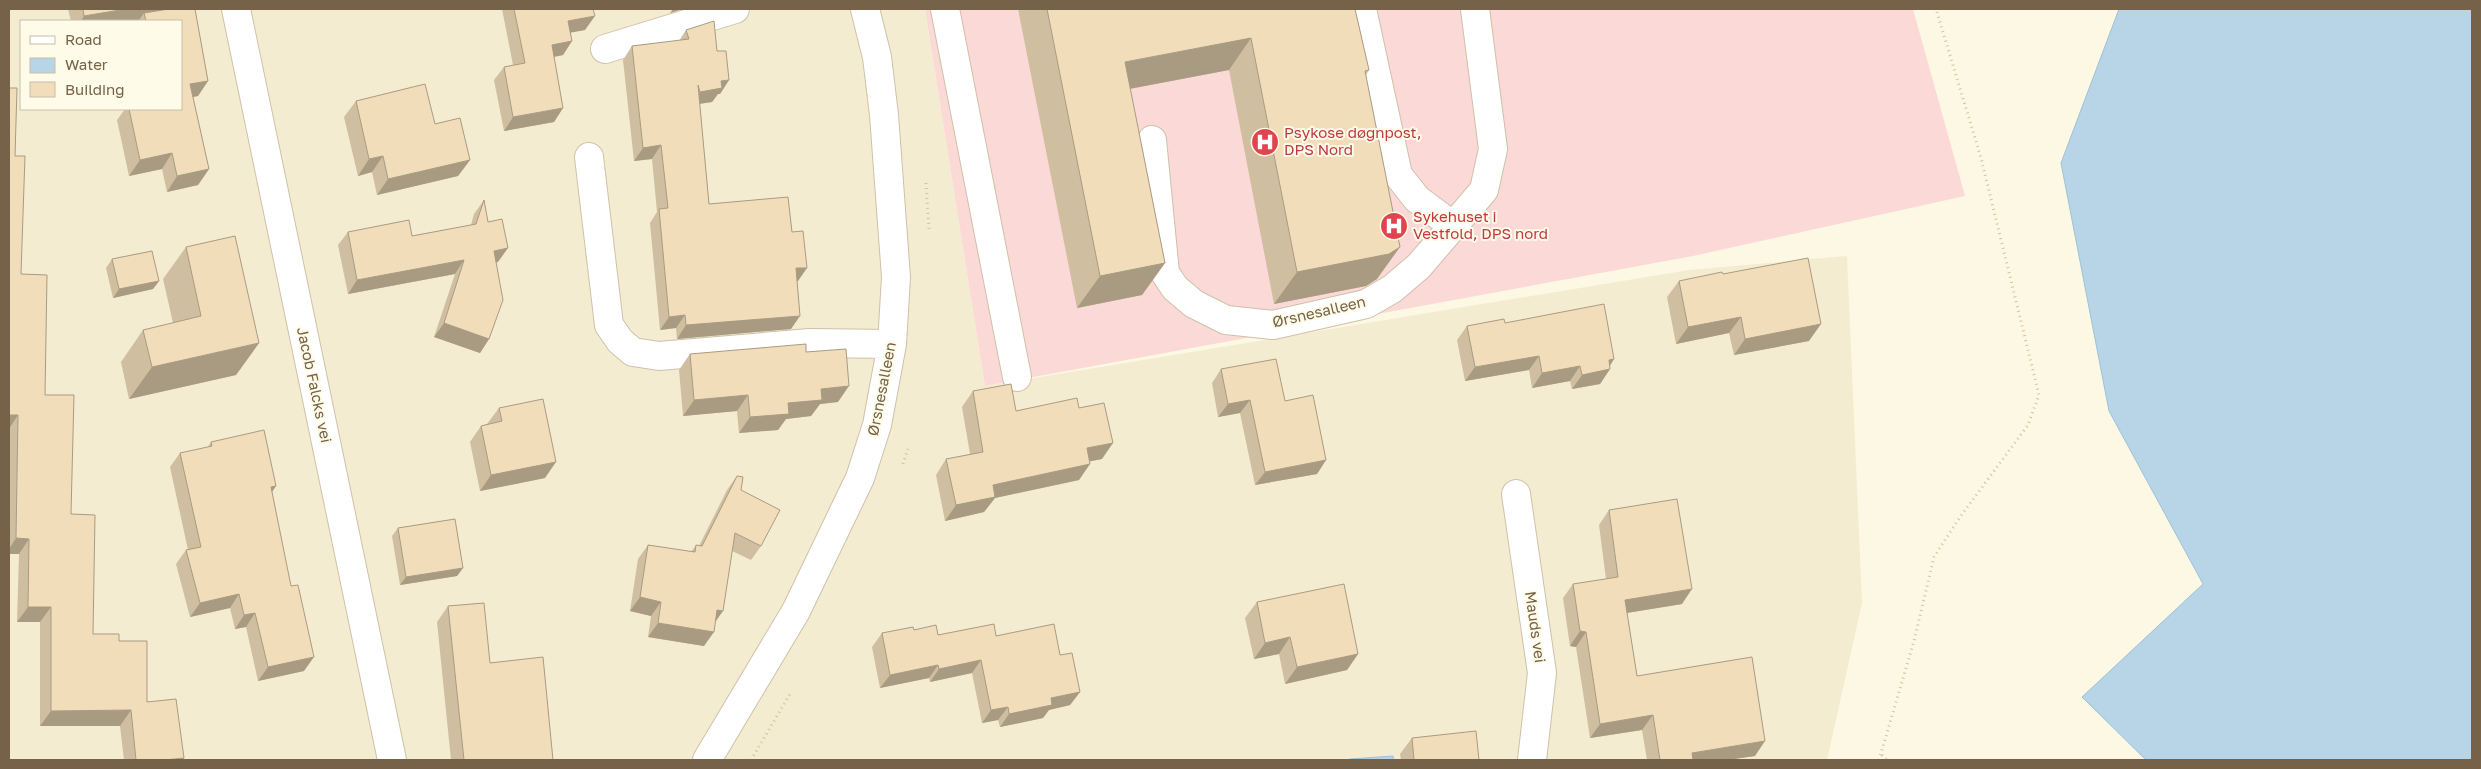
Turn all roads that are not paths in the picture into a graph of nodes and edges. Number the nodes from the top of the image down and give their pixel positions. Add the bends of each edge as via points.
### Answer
1 (236, 9) edge
2 (735, 9) edge
3 (866, 9) edge
4 (945, 9) edge
5 (1362, 9) edge
6 (1475, 9) edge
7 (605, 49) dead end
8 (1152, 140) dead end
9 (589, 157) dead end
10 (1453, 226) junction
11 (892, 344) junction
12 (1017, 377) dead end
13 (1516, 494) dead end
14 (392, 760) edge
15 (707, 760) edge
16 (1532, 760) edge

1 - 14 street, Jacob Falcks vei
2 - 7 street
3 - 11 street, Ørsnesalleen via 877,56 884,115 896,277
4 - 12 street
5 - 10 street via 1398,175 1416,199
6 - 10 street, Ørsnesalleen via 1493,149 1484,190
8 - 10 street, Ørsnesalleen via 1165,273 1175,288 1194,304 1226,320 1272,325 1366,304 1392,290 1419,266
9 - 11 street via 609,325 633,352 659,356 810,343
11 - 15 street, Ørsnesalleen via 877,425 860,478 796,611
13 - 16 street, Mauds vei via 1542,673

